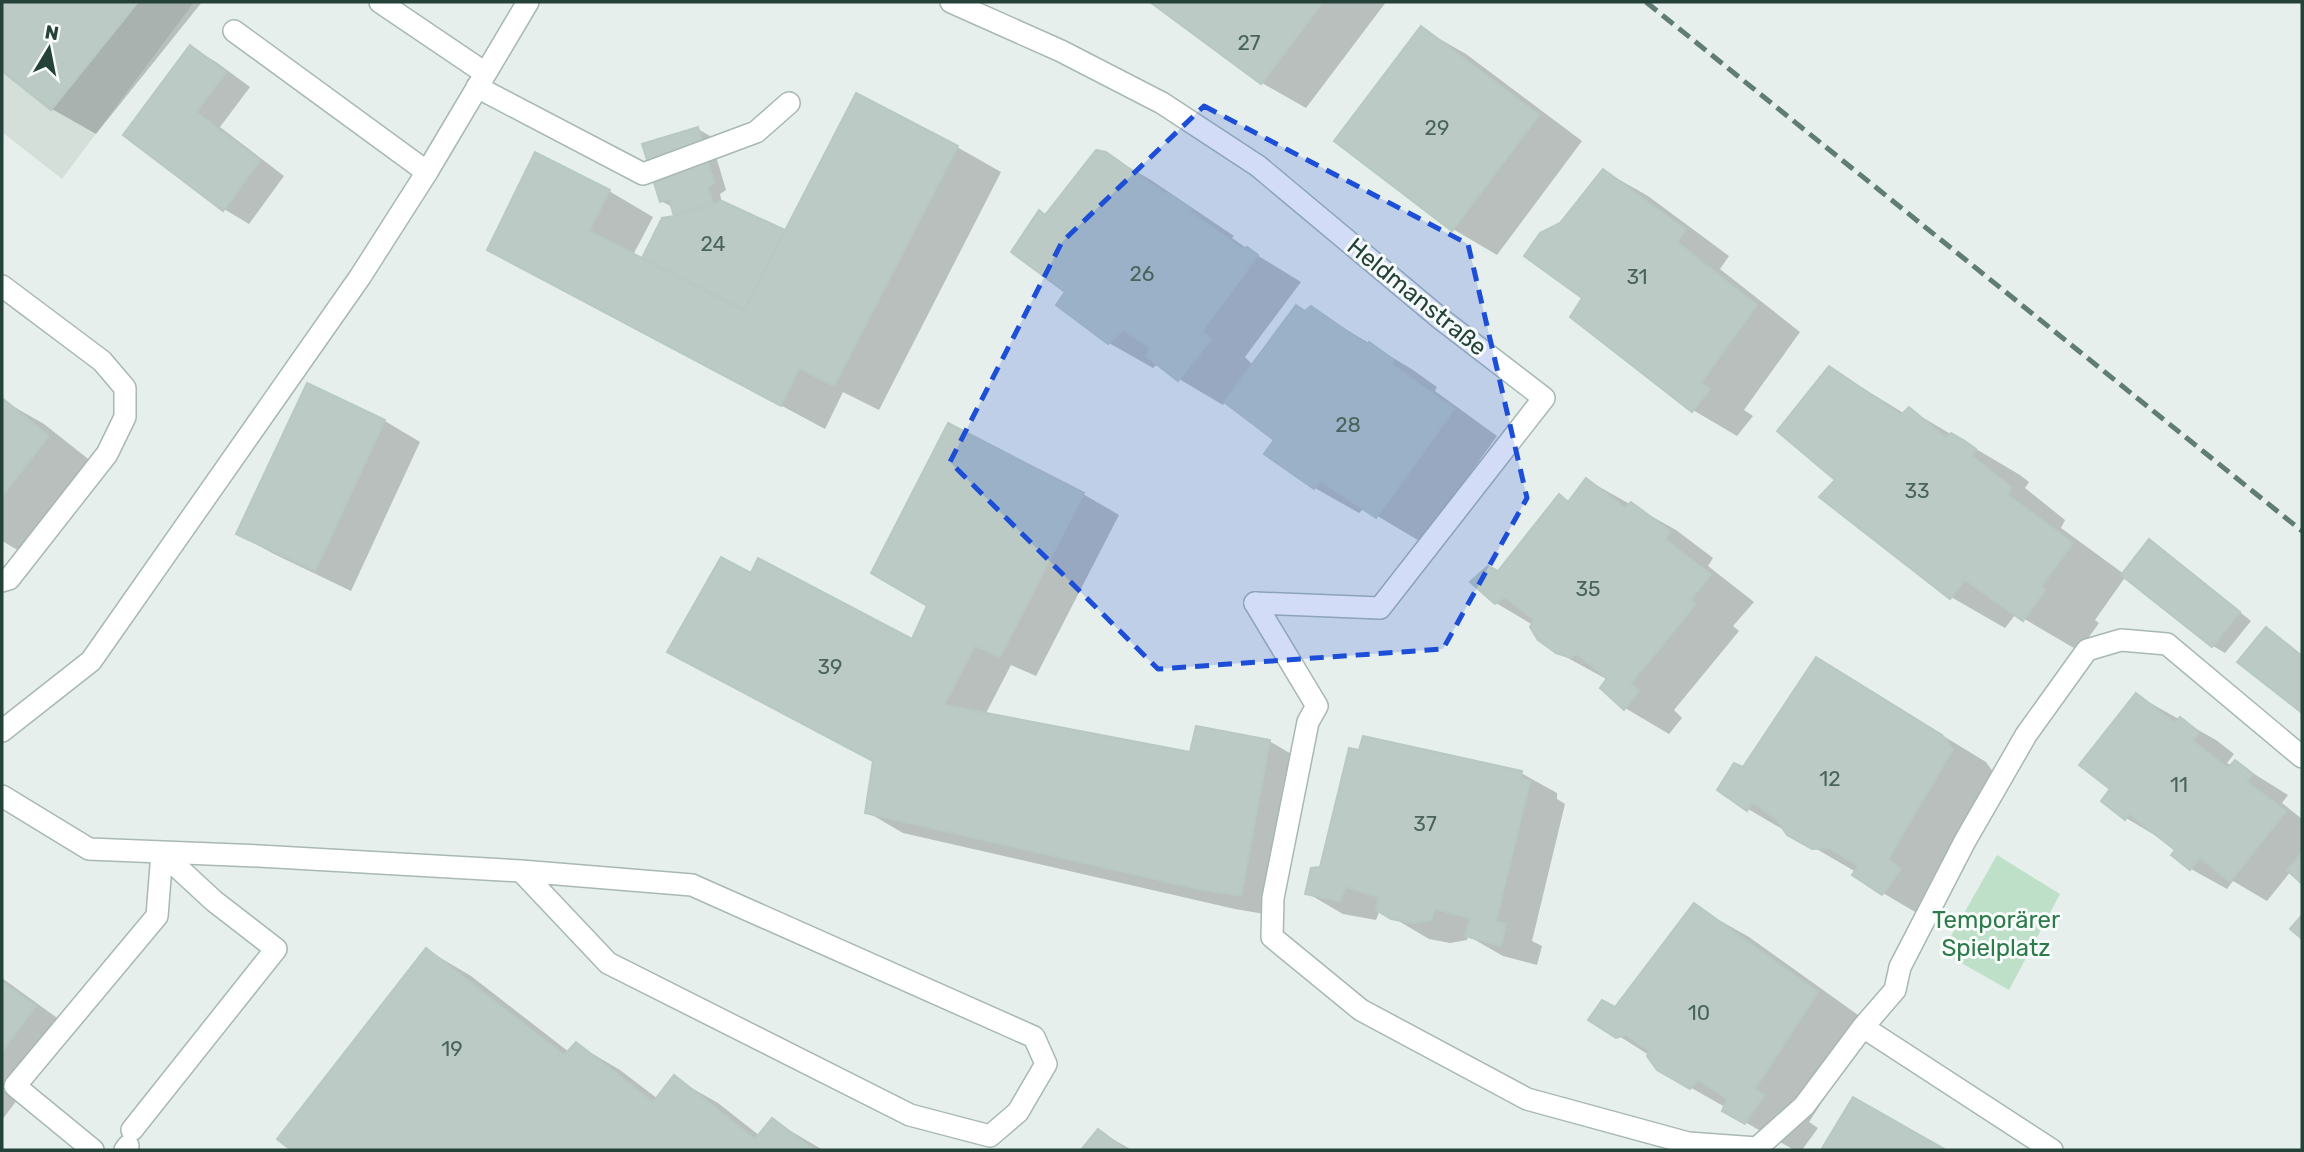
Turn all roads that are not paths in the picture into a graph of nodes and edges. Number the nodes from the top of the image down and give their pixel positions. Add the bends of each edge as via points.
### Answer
1 (380, 2) edge
2 (528, 2) edge
3 (951, 2) edge
4 (234, 31) dead end
5 (481, 80) junction
6 (789, 103) dead end
7 (427, 172) junction
8 (2, 286) edge
9 (2, 581) edge
10 (2, 731) edge
11 (2302, 757) edge
12 (10, 801) edge
13 (162, 853) junction
14 (521, 871) junction
15 (1863, 1027) junction
16 (128, 1142) edge
17 (93, 1150) edge
18 (2052, 1150) edge

1 - 5 street
2 - 5 street
3 - 15 street, Heldmanstraße via 1162,103 1258,166 1441,319 1544,398 1380,608 1255,603 1317,706 1308,722 1273,898 1272,937 1361,1010 1527,1099 1688,1143 1757,1148 1804,1106
4 - 7 street
5 - 6 street via 643,174 756,132
5 - 7 street
7 - 10 street via 360,277 91,661
8 - 9 street via 102,361 125,388 125,417 107,454 9,579
11 - 15 street via 2167,644 2122,640 2087,650 2026,736 1947,875 1900,967 1895,989
12 - 13 street via 89,849
13 - 14 street
13 - 16 street via 276,949
13 - 17 street via 157,916 15,1086
14 - 14 street via 608,963 910,1115 990,1136 1018,1112 1046,1064 1034,1037 692,885
15 - 18 street

